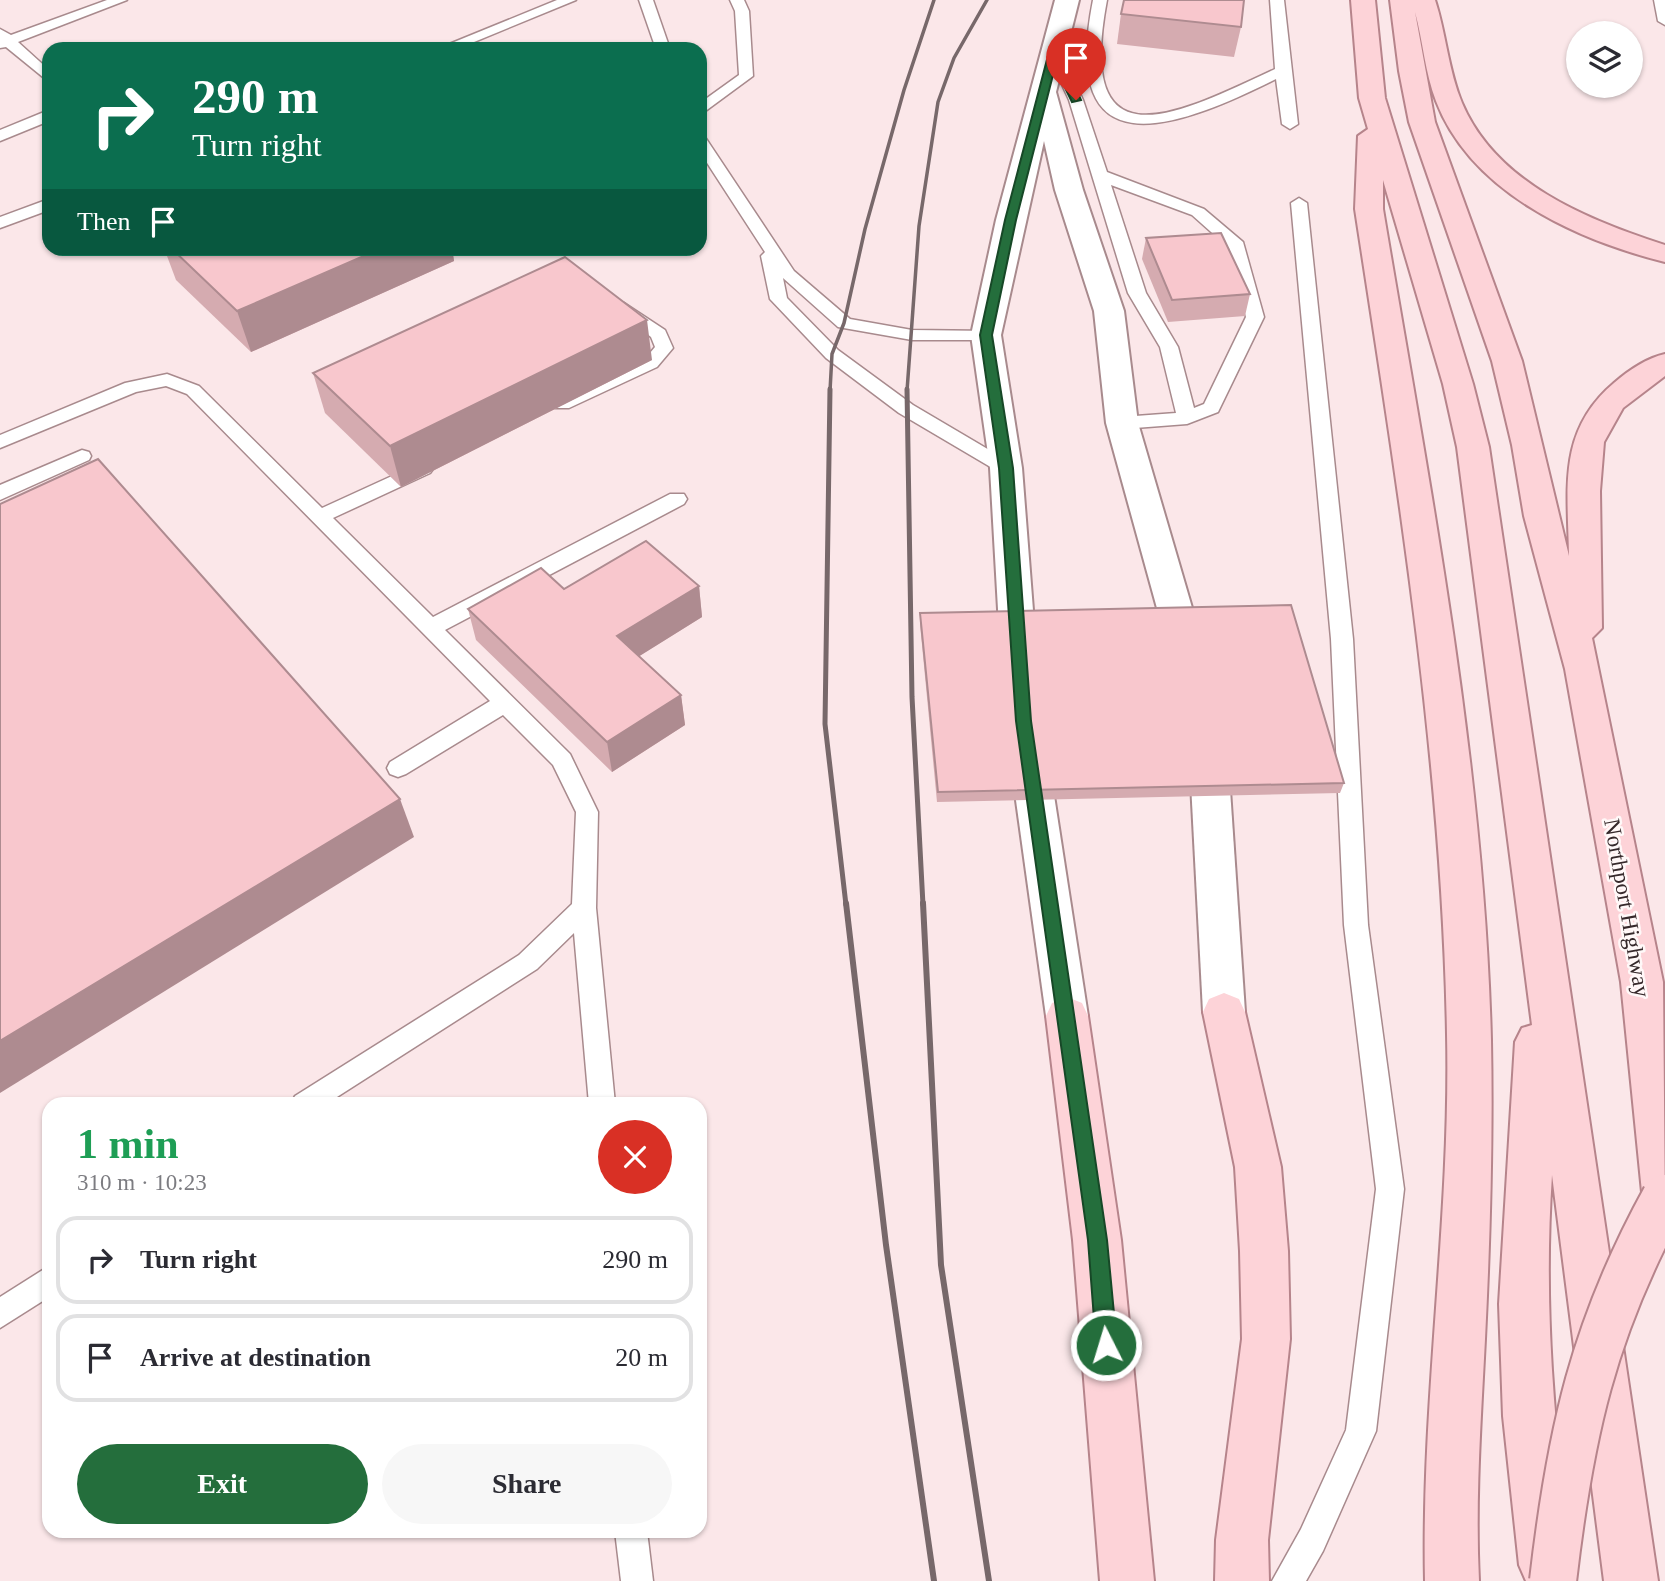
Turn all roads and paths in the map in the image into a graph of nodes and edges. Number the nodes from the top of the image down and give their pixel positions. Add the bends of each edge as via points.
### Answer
1 (120, 0) edge
2 (569, 0) edge
3 (646, 0) edge
4 (737, 0) edge
5 (1067, 0) edge
6 (1100, 0) edge
7 (1277, 0) edge
8 (1402, 0) edge
9 (1423, 0) edge
10 (1661, 0) edge
11 (1363, 2) edge
12 (1665, 21) edge
13 (3, 39) edge
14 (462, 42) edge
15 (661, 42) edge
16 (1054, 52) junction
17 (1282, 71) junction
18 (42, 72) edge
19 (1044, 93) junction
20 (1372, 98) junction
21 (707, 105) edge
22 (42, 118) edge
23 (1290, 124) dead end
24 (0, 136) edge
25 (707, 150) edge
26 (1100, 174) junction
27 (1299, 203) dead end
28 (42, 207) edge
29 (0, 223) edge
30 (1082, 231) junction
31 (764, 236) junction
32 (1123, 242) junction
33 (1665, 254) edge
34 (608, 297) edge
35 (986, 335) junction
36 (1665, 363) edge
37 (550, 410) edge
38 (1187, 418) junction
39 (1122, 423) junction
40 (0, 442) edge
41 (82, 456) dead end
42 (436, 463) edge
43 (1006, 468) junction
44 (0, 493) edge
45 (677, 499) dead end
46 (321, 516) junction
47 (430, 628) junction
48 (1583, 668) junction
49 (505, 703) junction
50 (398, 768) dead end
51 (1534, 893) junction
52 (583, 908) junction
53 (1642, 982) junction
54 (1224, 1012) joint
55 (1066, 1016) joint
56 (1665, 1058) edge
57 (315, 1097) edge
58 (601, 1097) edge
59 (1665, 1192) edge
60 (1665, 1198) edge
61 (42, 1285) edge
62 (0, 1314) edge
63 (632, 1538) edge
64 (637, 1581) edge
65 (1127, 1581) edge
66 (1242, 1581) edge
67 (1288, 1581) edge
68 (1452, 1581) edge
69 (1551, 1581) edge
70 (1630, 1581) edge

1 - 13 lane
2 - 14 lane
3 - 15 lane
4 - 21 lane via 742,11 746,76
5 - 16 street
6 - 17 lane via 1092,82 1117,117 1145,120 1185,115
7 - 17 lane
8 - 48 main road via 1422,121 1507,361 1541,516
9 - 33 main road via 1450,107 1471,143 1488,161 1552,207
10 - 12 lane
11 - 20 main road
13 - 18 lane
16 - 19 street
16 - 26 lane via 1076,100
17 - 23 lane
19 - 30 street
19 - 35 street
20 - 51 main road via 1473,447
20 - 68 main road via 1369,209 1438,651 1462,878 1468,1089 1450,1520
22 - 24 lane
25 - 31 lane
26 - 32 lane
26 - 38 lane via 1198,212 1237,246 1255,317 1211,408
27 - 67 lane via 1342,639 1356,925 1390,1189 1361,1431 1312,1540
28 - 29 lane
30 - 32 lane
30 - 39 street via 1109,310
31 - 35 lane via 788,274 844,323 912,335
31 - 43 lane via 779,299 832,354 906,409
32 - 38 lane via 1137,293 1169,347
34 - 37 lane via 659,334 664,348 652,363
35 - 43 street
36 - 48 main road via 1632,384 1598,418 1586,452 1582,477 1586,553
38 - 39 lane
39 - 54 street via 1202,705
40 - 46 lane via 131,387 167,380 193,390
41 - 44 lane
42 - 46 lane
43 - 55 street via 1023,708
45 - 47 lane
46 - 47 lane
47 - 49 lane
48 - 53 main road, Northport Highway
49 - 50 lane
49 - 52 lane via 562,760 587,812
51 - 69 main road via 1539,993 1524,1266 1525,1374 1535,1491
51 - 70 main road
52 - 57 lane via 528,962
52 - 58 lane
53 - 56 main road
53 - 59 main road, Northport Highway
54 - 66 main road via 1258,1167 1264,1251 1266,1339 1242,1540
55 - 65 main road via 1097,1240
60 - 69 main road, bridge via 1625,1269 1597,1340 1569,1459
61 - 62 lane
63 - 64 lane

